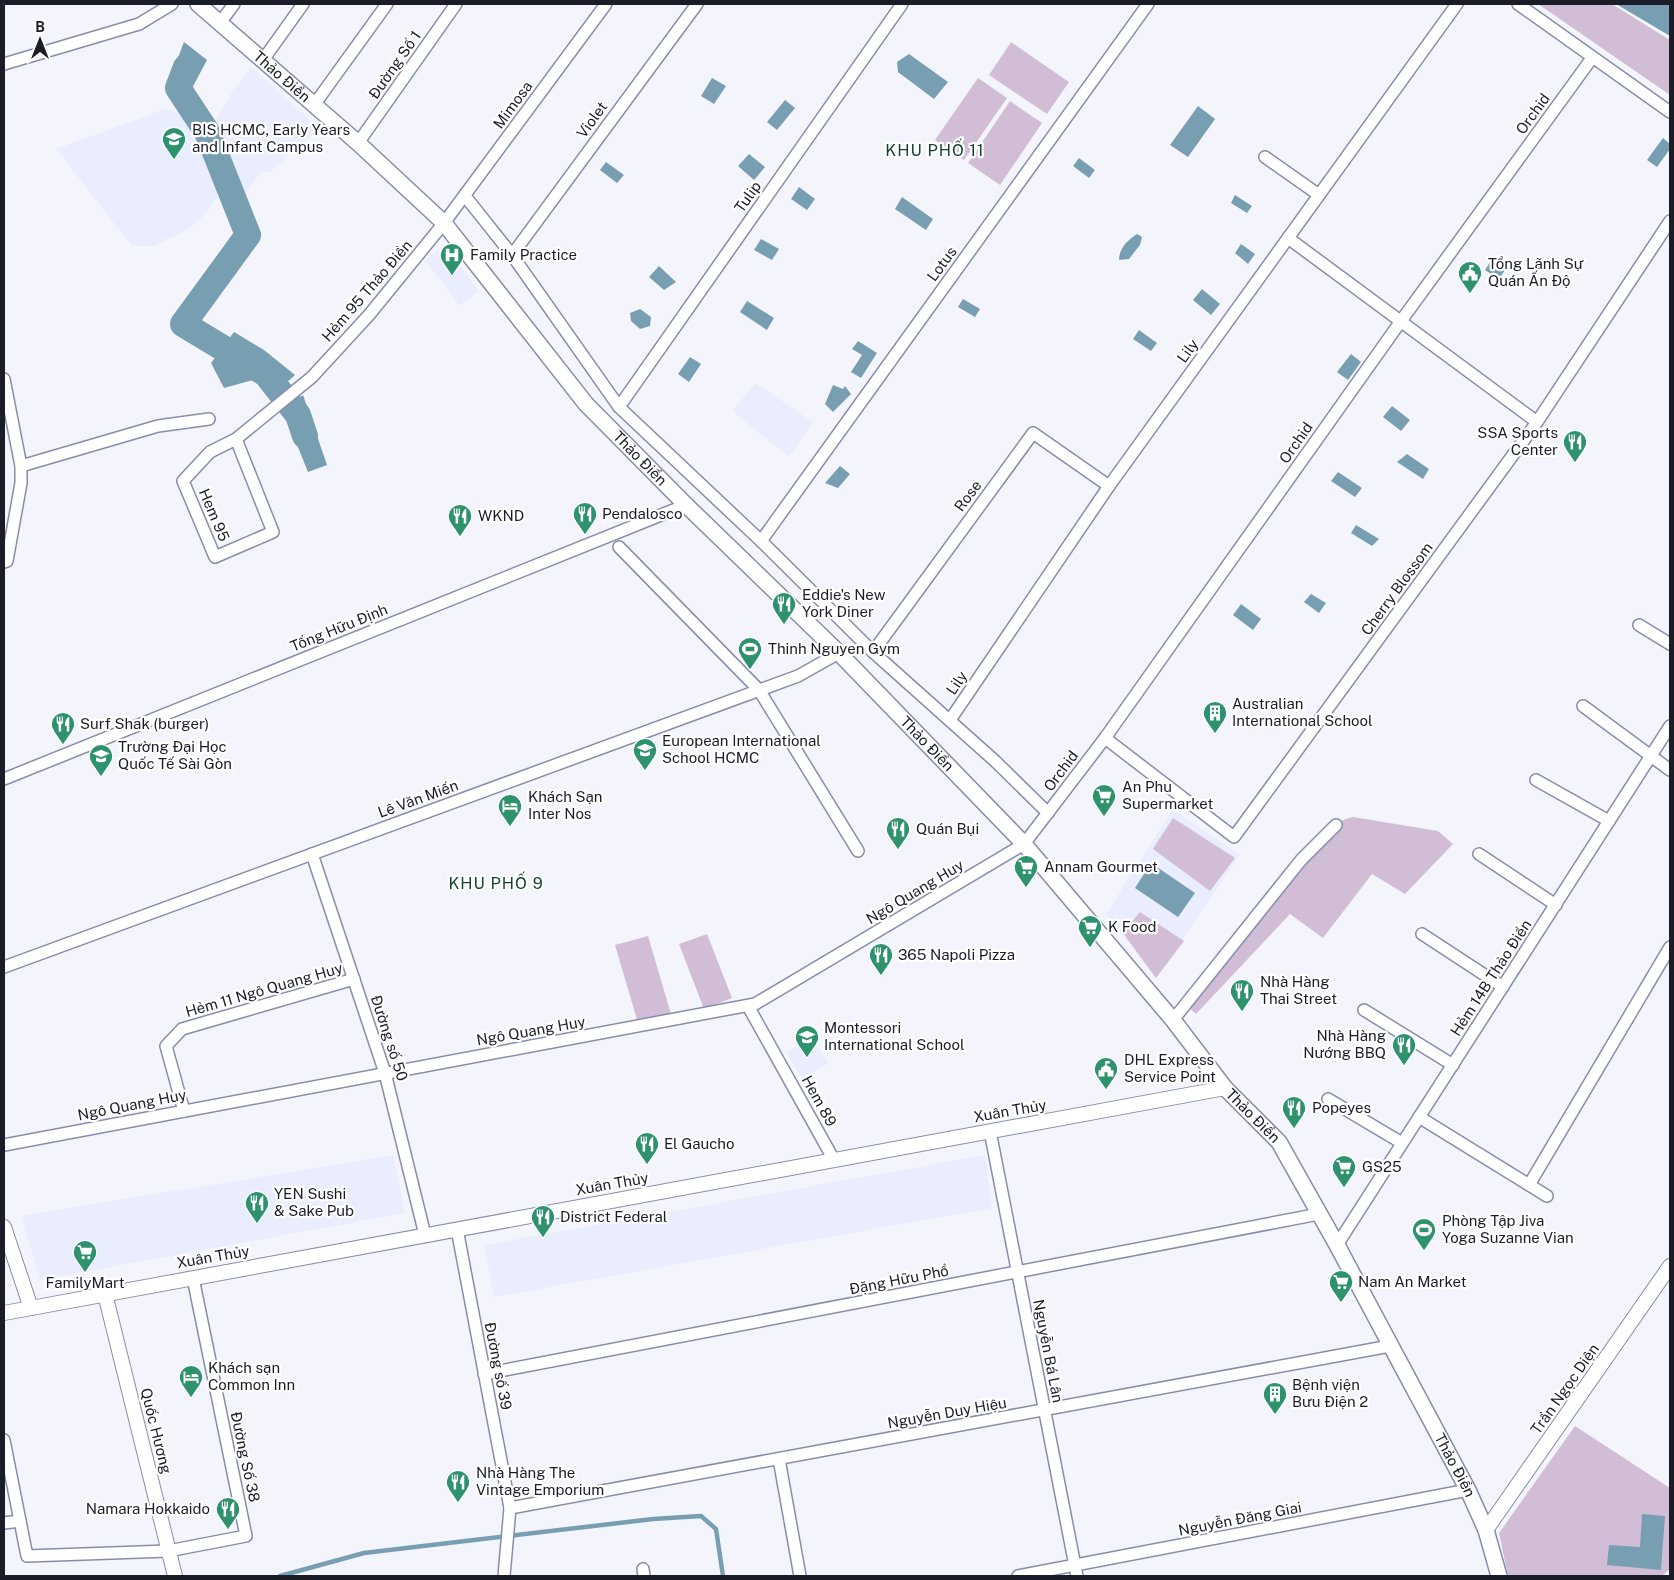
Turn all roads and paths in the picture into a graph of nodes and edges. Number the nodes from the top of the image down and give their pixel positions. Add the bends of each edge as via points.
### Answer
1 (172, 4) edge
2 (198, 4) edge
3 (303, 4) edge
4 (387, 4) edge
5 (456, 4) edge
6 (606, 4) edge
7 (697, 4) edge
8 (902, 4) edge
9 (1148, 4) edge
10 (1457, 4) edge
11 (1518, 4) edge
12 (224, 12) edge
13 (1592, 58) junction
14 (263, 60) junction
15 (4, 64) edge
16 (314, 105) junction
17 (1670, 112) edge
18 (358, 143) junction
19 (1265, 157) dead end
20 (1319, 195) junction
21 (465, 196) junction
22 (1670, 221) edge
23 (444, 223) junction
24 (1288, 238) junction
25 (512, 255) junction
26 (1401, 321) junction
27 (312, 377) joint
28 (4, 379) edge
29 (619, 407) junction
30 (209, 419) dead end
31 (1538, 422) junction
32 (236, 439) junction
33 (21, 466) junction
34 (1109, 486) junction
35 (686, 505) junction
36 (761, 541) junction
37 (619, 547) dead end
38 (4, 562) edge
39 (1639, 626) dead end
40 (1670, 644) edge
41 (873, 652) junction
42 (839, 654) junction
43 (759, 690) junction
44 (1583, 706) dead end
45 (950, 720) junction
46 (1670, 726) edge
47 (1105, 738) junction
48 (1651, 756) junction
49 (1670, 770) edge
50 (4, 779) edge
51 (1536, 780) dead end
52 (1048, 813) junction
53 (1609, 821) junction
54 (1336, 825) dead end
55 (1024, 844) junction
56 (858, 851) dead end
57 (312, 854) junction
58 (1479, 854) dead end
59 (1556, 905) junction
60 (1422, 934) dead end
61 (1670, 947) edge
62 (4, 967) edge
63 (354, 979) junction
64 (1502, 987) junction
65 (748, 1006) junction
66 (1364, 1010) dead end
67 (1173, 1020) junction
68 (1453, 1065) junction
69 (385, 1072) junction
70 (1226, 1088) junction
71 (1328, 1099) dead end
72 (184, 1111) junction
73 (1419, 1117) junction
74 (990, 1131) junction
75 (1402, 1143) junction
76 (4, 1145) edge
77 (834, 1160) junction
78 (1528, 1185) junction
79 (1547, 1196) dead end
80 (1319, 1214) junction
81 (4, 1226) edge
82 (456, 1229) junction
83 (425, 1235) junction
84 (1337, 1245) junction
85 (1670, 1266) edge
86 (1018, 1272) junction
87 (193, 1278) junction
88 (105, 1294) junction
89 (31, 1308) junction
90 (4, 1313) edge
91 (1390, 1346) junction
92 (484, 1374) junction
93 (1045, 1411) junction
94 (4, 1440) edge
95 (779, 1459) junction
96 (1468, 1490) junction
97 (510, 1508) junction
98 (20, 1521) junction
99 (4, 1524) edge
100 (1486, 1530) junction
101 (168, 1551) junction
102 (1076, 1571) edge
103 (175, 1576) edge
104 (504, 1576) edge
105 (800, 1576) edge
106 (1018, 1576) edge
107 (1499, 1576) edge

1 - 15 street via 139,24
2 - 12 main road, Thảo Điền
3 - 14 street
4 - 16 street
5 - 18 street, Đường Số 1
6 - 21 street, Mimosa
7 - 25 street, Violet
8 - 29 street, Tulip
9 - 36 street, Lotus
10 - 20 street, Lily
11 - 13 street
12 - 14 main road, Thảo Điền
13 - 17 street
13 - 26 street, Orchid
14 - 16 main road, Thảo Điền
16 - 18 main road, Thảo Điền
18 - 23 main road, Thảo Điền
19 - 20 street
20 - 24 street, Lily
21 - 23 street, Mimosa
21 - 25 street
22 - 31 street, Cherry Blossom
23 - 27 street, Hẻm 95 Thảo Điền via 369,315
23 - 35 main road, Thảo Điền via 586,404
24 - 26 street
24 - 34 street, Lily
25 - 29 street
26 - 31 street
26 - 47 street, Orchid
27 - 32 street, Hem 95
28 - 33 street
29 - 36 street
30 - 33 street via 158,426
31 - 47 street, Cherry Blossom via 1234,837
32 - 32 street, Hem 95 via 210,452 183,481 216,556 273,532
33 - 38 street via 21,483 7,561
34 - 41 street, Rose via 1033,433
34 - 45 street, Lily
35 - 42 main road, Thảo Điền
35 - 50 street, Tống Hữu Định
36 - 41 street
37 - 43 street
39 - 40 street
41 - 45 street
42 - 43 street, Lê Văn Miến via 798,676
42 - 55 main road, Thảo Điền
43 - 56 street
43 - 57 street, Lê Văn Miến
44 - 48 street
45 - 52 street
46 - 48 street, Hẻm 14B Thảo Điền
47 - 52 street, Orchid
48 - 49 street
48 - 53 street, Hẻm 14B Thảo Điền
51 - 53 street
52 - 55 street, Orchid
53 - 59 street, Hẻm 14B Thảo Điền
54 - 67 street via 1301,860
55 - 65 street, Ngô Quang Huy
55 - 67 main road, Thảo Điền
57 - 62 street, Lê Văn Miến
57 - 63 street, Đường số 50
58 - 59 street
59 - 64 street, Hẻm 14B Thảo Điền
60 - 64 street
61 - 78 street
63 - 69 street, Đường số 50
63 - 72 street, Hẻm 11 Ngô Quang Huy via 182,1029 166,1046
64 - 68 street, Hẻm 14B Thảo Điền
65 - 69 street, Ngô Quang Huy
65 - 77 street, Hem 89
66 - 68 street
67 - 70 main road, Thảo Điền
68 - 73 street, Hẻm 14B Thảo Điền
69 - 72 street, Ngô Quang Huy
69 - 83 street, Đường số 50
70 - 74 street, Xuân Thủy
70 - 80 main road, Thảo Điền via 1279,1142
71 - 75 street
72 - 76 street, Ngô Quang Huy
73 - 75 street, Hẻm 14B Thảo Điền
73 - 78 street
74 - 77 street, Xuân Thủy
74 - 86 street, Nguyễn Bá Lân
75 - 84 street, Hẻm 14B Thảo Điền
77 - 82 street, Xuân Thủy
78 - 79 street
80 - 84 main road, Thảo Điền
80 - 86 street, Đặng Hữu Phổ
81 - 89 street
82 - 83 street, Xuân Thủy
82 - 92 street, Đường số 39
83 - 87 street, Xuân Thủy
84 - 91 main road, Thảo Điền
85 - 100 street, Trần Ngọc Diện
86 - 92 street, Đặng Hữu Phổ
86 - 93 street, Nguyễn Bá Lân
87 - 88 street, Xuân Thủy
87 - 101 street, Đường Số 38 via 246,1536
88 - 89 street, Xuân Thủy
88 - 101 street, Quốc Hương
89 - 90 street, Xuân Thủy
91 - 93 street, Nguyễn Duy Hiệu
91 - 96 main road, Thảo Điền
92 - 97 street, Đường số 39
93 - 95 street, Nguyễn Duy Hiệu
93 - 102 street, Nguyễn Bá Lân
94 - 98 street
95 - 97 street, Nguyễn Duy Hiệu
95 - 105 street
96 - 100 main road, Thảo Điền
96 - 102 street, Nguyễn Đăng Giai
97 - 104 street
98 - 99 street
98 - 101 street via 27,1556
100 - 107 main road, Thảo Điền
101 - 103 street, Quốc Hương
102 - 106 street, Nguyễn Đăng Giai

